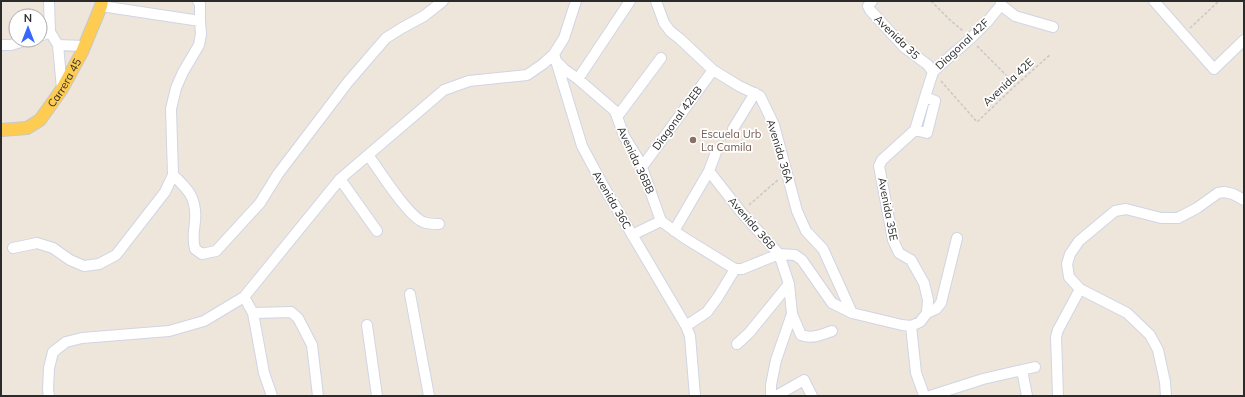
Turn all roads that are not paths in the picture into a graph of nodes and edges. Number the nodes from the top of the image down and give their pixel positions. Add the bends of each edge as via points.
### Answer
1 (49, 1) edge
2 (198, 1) edge
3 (443, 1) edge
4 (576, 1) edge
5 (630, 1) edge
6 (656, 1) edge
7 (1154, 1) edge
8 (871, 2) edge
9 (1001, 3) edge
10 (102, 4) edge
11 (200, 21) junction
12 (1053, 27) dead end
13 (50, 32) joint
14 (1244, 40) edge
15 (58, 45) junction
16 (84, 46) junction
17 (555, 57) junction
18 (661, 58) dead end
19 (713, 70) junction
20 (933, 72) junction
21 (578, 79) junction
22 (62, 89) junction
23 (755, 93) junction
24 (617, 117) junction
25 (733, 129) road end
26 (1, 130) edge
27 (716, 152) road end
28 (368, 155) junction
29 (880, 166) joint
30 (642, 167) junction
31 (709, 171) junction
32 (173, 175) junction
33 (340, 179) junction
34 (1244, 200) edge
35 (661, 221) junction
36 (439, 224) dead end
37 (377, 231) dead end
38 (674, 231) junction
39 (632, 235) junction
40 (957, 238) dead end
41 (13, 248) dead end
42 (779, 254) junction
43 (735, 269) junction
44 (788, 284) junction
45 (1080, 289) junction
46 (410, 294) dead end
47 (244, 298) junction
48 (254, 313) junction
49 (852, 313) junction
50 (927, 313) junction
51 (792, 314) junction
52 (367, 325) dead end
53 (686, 326) junction
54 (911, 326) junction
55 (832, 332) dead end
56 (737, 344) dead end
57 (1035, 367) dead end
58 (1022, 370) junction
59 (50, 396) edge
60 (272, 396) edge
61 (318, 396) edge
62 (377, 396) edge
63 (429, 396) edge
64 (695, 396) edge
65 (771, 396) edge
66 (776, 396) edge
67 (812, 396) edge
68 (927, 396) edge
69 (1027, 396) edge
70 (1058, 396) edge
71 (1166, 396) edge

1 - 13 street
2 - 11 street
3 - 32 street via 424,16 386,38 348,82 278,174 260,203 216,251 202,254 194,249 194,202 188,190
4 - 17 street
5 - 21 street
6 - 19 street via 664,23 670,31
7 - 14 street via 1214,69
8 - 20 street, Avenida 35 via 868,6 870,10 904,47 928,65
9 - 12 street via 1015,16
9 - 20 street, Diagonal 42F via 988,21
10 - 11 street
10 - 16 main road, Carrera 45
11 - 32 street via 199,45 183,72 171,109
13 - 15 street
15 - 16 street
15 - 22 street
16 - 22 main road, Carrera 45
17 - 21 street, Avenida 36BB
17 - 28 street via 527,76 469,81 444,90
17 - 39 street, Avenida 36C via 582,146
18 - 24 street
19 - 23 street
19 - 30 street, Diagonal 42EB
20 - 29 street, Diagonal 42F via 915,130 882,160
21 - 24 street, Avenida 36BB
22 - 26 main road, Carrera 45 via 40,120 27,128
23 - 25 street
23 - 49 street, Avenida 36A via 760,96 774,125 797,211 806,232 823,249
24 - 30 street, Avenida 36BB via 624,136
27 - 31 street
28 - 33 street
28 - 36 street via 414,216 423,222
29 - 50 street, Avenida 35E via 893,240 899,253 911,260 924,283 928,300
30 - 35 street, Avenida 36BB
31 - 38 street
31 - 42 street, Avenida 36B
32 - 41 street via 165,192 116,255 99,264 84,266 53,248 37,243
33 - 37 street
33 - 47 street
34 - 45 street via 1233,194 1218,193 1178,218 1161,218 1126,209 1115,211 1079,241 1070,254 1067,264 1069,277
35 - 38 street
35 - 39 street
38 - 43 street
39 - 53 street, Avenida 36C
40 - 50 street via 941,303
42 - 43 street via 742,269
42 - 44 street, Avenida 36B
42 - 49 street via 795,255 802,260 832,303
43 - 53 street via 707,312
44 - 51 street, Avenida 36B
44 - 56 street via 749,333
45 - 70 street via 1056,336
45 - 71 street via 1127,313 1150,335 1158,350
46 - 63 street
47 - 48 street
47 - 59 street via 204,321 169,332 82,338 66,342 53,352 49,368
48 - 60 street via 264,373
48 - 61 street via 291,312 298,318 312,345
49 - 54 street
50 - 54 street via 920,322
51 - 55 street via 801,335 814,337
51 - 65 street, Avenida 36B via 776,360
52 - 62 street
53 - 64 street, Avenida 36C via 690,336
54 - 68 street via 916,373
57 - 58 street
58 - 68 street
58 - 69 street
66 - 67 street via 804,380

